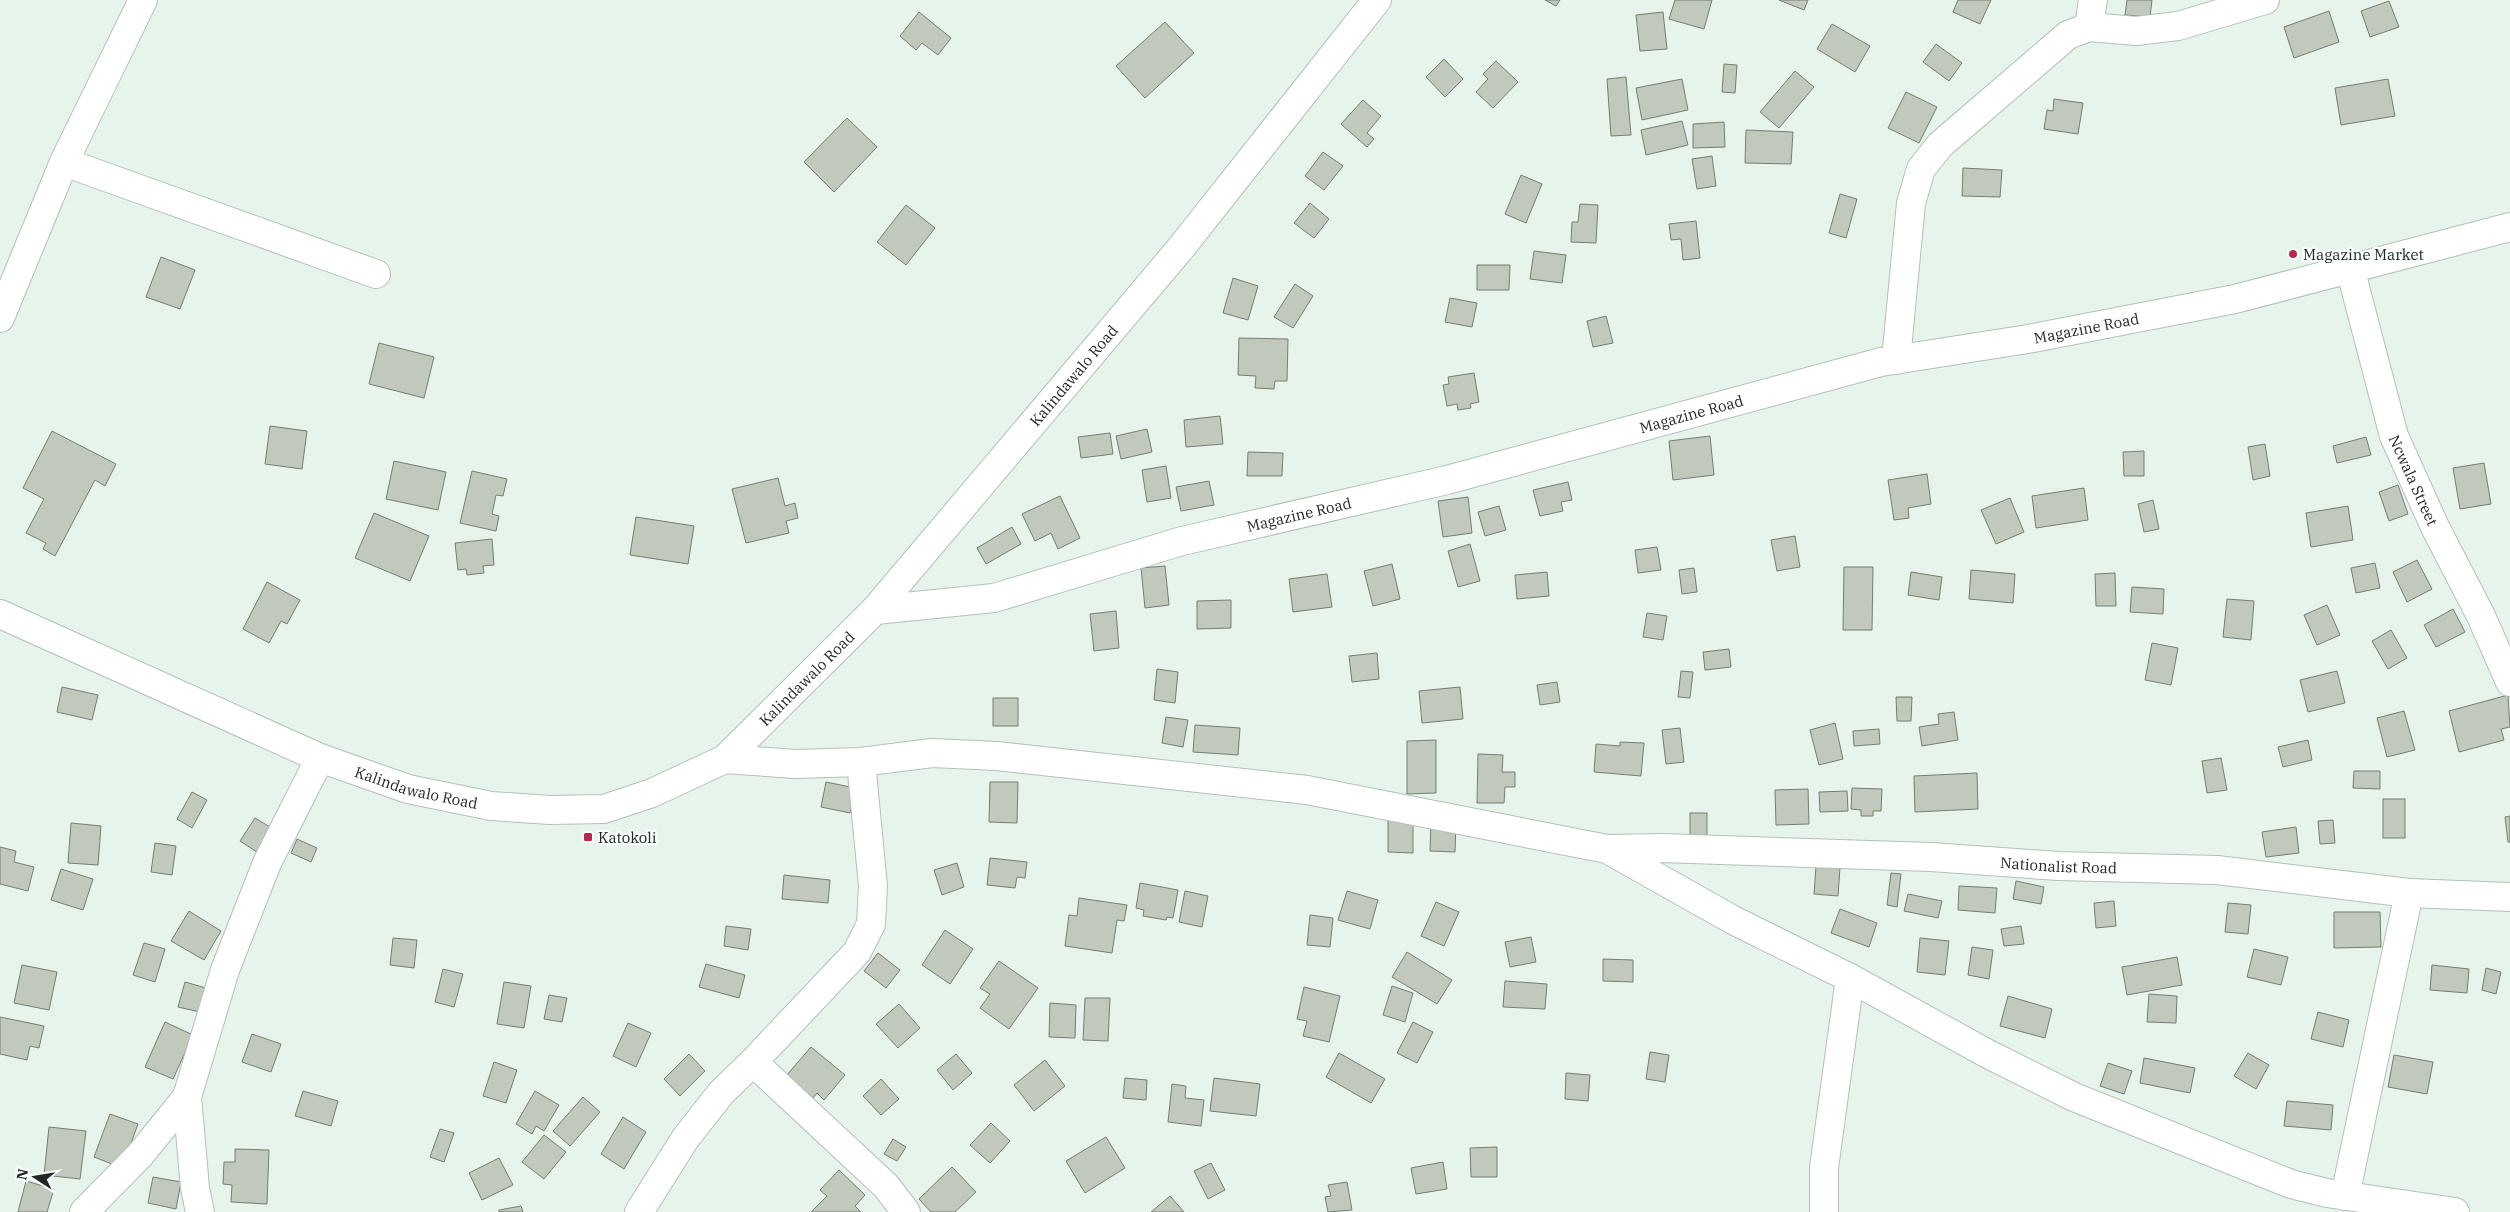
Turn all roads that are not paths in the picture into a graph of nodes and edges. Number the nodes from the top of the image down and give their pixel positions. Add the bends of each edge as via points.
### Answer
1 (143, 0) edge
2 (1378, 0) edge
3 (2093, 0) edge
4 (2265, 0) edge
5 (2089, 27) junction
6 (64, 162) junction
7 (2510, 227) edge
8 (2350, 268) junction
9 (376, 274) dead end
10 (0, 318) edge
11 (1896, 360) junction
12 (876, 610) junction
13 (0, 614) edge
14 (2510, 682) edge
15 (320, 758) junction
16 (725, 759) junction
17 (861, 762) junction
18 (1607, 848) junction
19 (2409, 893) junction
20 (2510, 898) edge
21 (1850, 978) junction
22 (753, 1062) junction
23 (188, 1097) junction
24 (2334, 1200) edge
25 (84, 1212) edge
26 (200, 1212) edge
27 (639, 1212) edge
28 (906, 1212) edge
29 (1824, 1212) edge
30 (2455, 1212) edge

1 - 6 street
2 - 12 street, Kalindawalo Road via 1180,250
3 - 5 street
4 - 5 street via 2178,26 2136,31
5 - 11 street via 2068,34 1940,144 1921,169 1911,203
6 - 9 street
6 - 10 street
7 - 8 street, Magazine Road
8 - 11 street, Magazine Road via 2235,299 2028,339
8 - 14 street, Ncwala Street via 2394,436
11 - 12 street, Magazine Road via 1447,480 1182,541 994,598
12 - 16 street, Kalindawalo Road
13 - 15 street, Kalindawalo Road
15 - 16 street, Kalindawalo Road via 408,790 491,806 550,810 604,809 652,793
15 - 23 street via 267,863 226,970
16 - 17 street via 795,764
17 - 18 street via 932,753 997,756 1308,790
17 - 22 street via 873,886 871,924 857,952
18 - 19 street, Nationalist Road via 1901,856 2058,866 2217,870
18 - 21 street via 1733,920
19 - 20 street, Nationalist Road
19 - 24 street
21 - 24 street via 2074,1097
21 - 29 street via 1824,1168
22 - 27 street via 721,1093 684,1139
22 - 28 street via 886,1186
23 - 25 street via 140,1155
23 - 26 street
24 - 30 street

